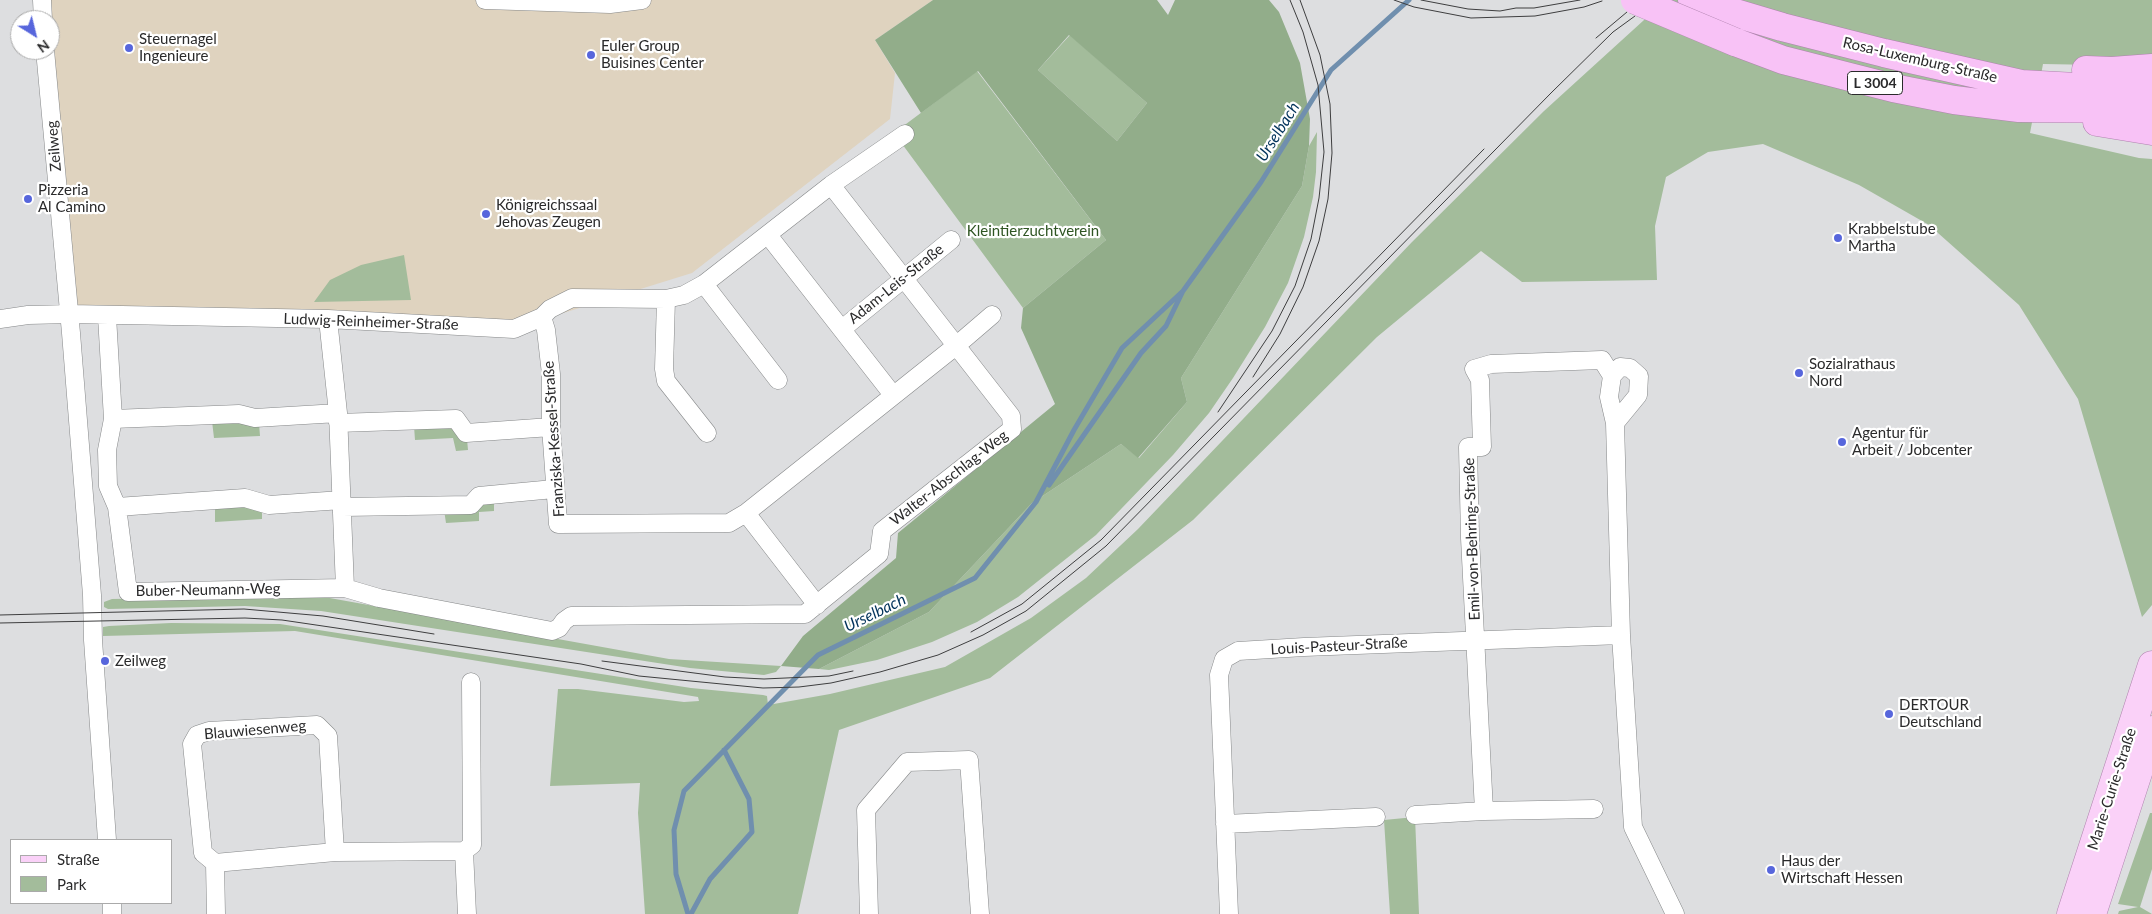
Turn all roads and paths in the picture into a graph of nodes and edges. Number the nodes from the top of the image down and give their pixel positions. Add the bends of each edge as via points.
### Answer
1 (485, 0) edge
2 (642, 0) edge
3 (1635, 0) edge
4 (1692, 0) edge
5 (46, 60) edge
6 (2152, 68) edge
7 (2021, 87) junction
8 (2152, 90) edge
9 (2152, 109) edge
10 (2152, 131) edge
11 (904, 134) dead end
12 (831, 185) junction
13 (768, 235) junction
14 (951, 240) dead end
15 (905, 277) junction
16 (704, 284) junction
17 (666, 299) junction
18 (70, 314) junction
19 (992, 315) dead end
20 (107, 316) junction
21 (542, 317) junction
22 (0, 319) edge
23 (328, 319) junction
24 (842, 329) junction
25 (957, 345) junction
26 (1612, 376) junction
27 (778, 380) dead end
28 (893, 395) junction
29 (338, 418) junction
30 (113, 419) junction
31 (1615, 423) junction
32 (551, 427) junction
33 (708, 433) dead end
34 (554, 489) junction
35 (342, 503) junction
36 (117, 507) junction
37 (746, 513) junction
38 (345, 588) junction
39 (817, 605) junction
40 (564, 621) joint
41 (1621, 635) junction
42 (1476, 640) junction
43 (2152, 665) edge
44 (470, 682) dead end
45 (2152, 730) edge
46 (1594, 810) dead end
47 (1484, 811) junction
48 (1415, 815) dead end
49 (1376, 817) dead end
50 (1224, 824) junction
51 (107, 839) edge
52 (464, 851) junction
53 (335, 852) junction
54 (215, 862) junction
55 (216, 914) edge
56 (467, 914) edge
57 (869, 914) edge
58 (980, 914) edge
59 (1229, 914) edge
60 (1675, 914) edge
61 (2071, 914) edge
62 (2092, 914) edge

1 - 2 street via 610,4
3 - 7 highway, Rosa-Luxemburg-Straße / L 3004, bridge via 1783,60 1893,88 1954,100
4 - 7 highway, Rosa-Luxemburg-Straße / L 3004 via 1782,27
5 - 18 street, Zeilweg
6 - 7 highway via 2112,71
7 - 8 highway, Rosa-Luxemburg-Straße / L 3004
7 - 9 highway, Rosa-Luxemburg-Straße / L 3004
7 - 10 highway
11 - 12 street, Ludwig-Reinheimer-Straße
12 - 13 street, Ludwig-Reinheimer-Straße
12 - 15 street, Walter-Abschlag-Weg
13 - 16 street, Ludwig-Reinheimer-Straße
13 - 24 street
14 - 15 street, Adam-Leis-Straße
15 - 24 street, Adam-Leis-Straße
15 - 25 street, Walter-Abschlag-Weg
16 - 17 street, Ludwig-Reinheimer-Straße via 684,295
16 - 27 street
17 - 21 street, Ludwig-Reinheimer-Straße via 572,298
17 - 33 street via 666,380
18 - 20 street, Ludwig-Reinheimer-Straße
18 - 22 street, Ludwig-Reinheimer-Straße
18 - 51 street, Zeilweg
19 - 25 street, Franziska-Kessel-Straße
20 - 23 street, Ludwig-Reinheimer-Straße
20 - 30 street, Buber-Neumann-Weg
21 - 23 street, Ludwig-Reinheimer-Straße via 514,329
21 - 32 street, Franziska-Kessel-Straße via 551,374
23 - 29 street
24 - 28 street
25 - 28 street, Franziska-Kessel-Straße
25 - 39 street, Walter-Abschlag-Weg via 1011,416 1012,429 882,531 878,554
26 - 31 street via 1609,397
26 - 31 street via 1620,367 1630,368 1639,376 1638,395
26 - 42 street, Emil-von-Behring-Straße via 1602,360 1491,364 1474,370 1480,380 1482,447 1468,447
28 - 37 street, Franziska-Kessel-Straße
29 - 30 street via 255,418 239,414
29 - 32 street via 456,419 466,433
29 - 35 street
30 - 36 street, Buber-Neumann-Weg via 107,450 108,486
31 - 41 street
32 - 34 street, Franziska-Kessel-Straße
34 - 35 street via 479,496 470,505
34 - 37 street, Franziska-Kessel-Straße via 558,524 729,523
35 - 36 street via 269,504 245,498
35 - 38 street
36 - 38 street, Buber-Neumann-Weg via 128,592
37 - 39 street
38 - 40 street, Buber-Neumann-Weg via 379,598 552,631
39 - 40 street, Walter-Abschlag-Weg via 805,614 571,616
41 - 42 street, Louis-Pasteur-Straße
41 - 60 street via 1633,827
42 - 47 street, Emil-von-Behring-Straße
42 - 50 street, Louis-Pasteur-Straße via 1247,650 1224,659 1219,675
43 - 61 main road, Marie-Curie-Straße
44 - 52 street via 472,845
45 - 62 main road, Marie-Curie-Straße
46 - 47 street
47 - 48 street
49 - 50 street
50 - 59 street, Louis-Pasteur-Straße
52 - 53 street
52 - 56 street
53 - 54 street
53 - 54 street, Blauwiesenweg via 328,736 317,725 209,731 197,735 192,744 203,853
54 - 55 street
57 - 58 street via 866,810 907,762 969,760

